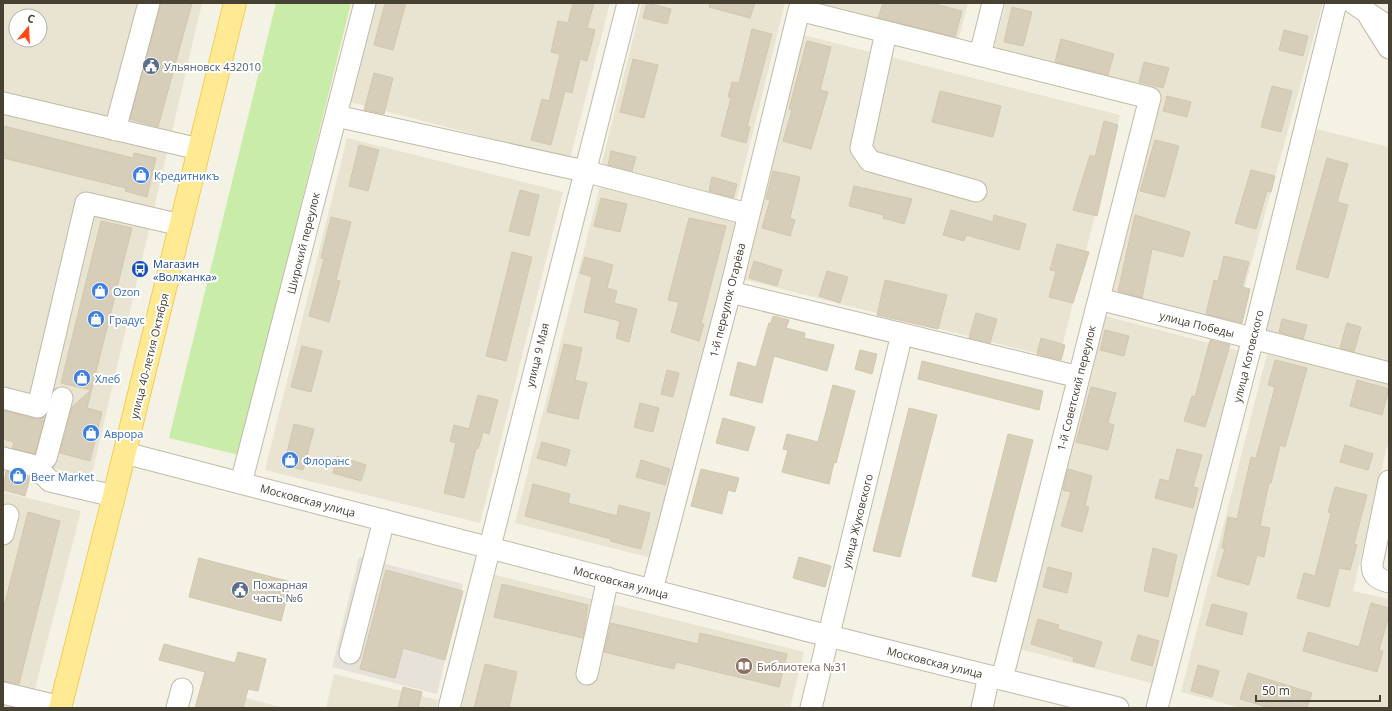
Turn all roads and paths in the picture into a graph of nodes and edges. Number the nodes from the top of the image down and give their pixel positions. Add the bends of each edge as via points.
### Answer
1 (149, 3) edge
2 (235, 3) edge
3 (365, 3) edge
4 (628, 3) edge
5 (993, 3) edge
6 (1336, 3) edge
7 (1360, 7) edge
8 (1389, 28) edge
9 (886, 32) junction
10 (1389, 48) edge
11 (980, 55) junction
12 (3, 103) edge
13 (336, 116) junction
14 (115, 130) junction
15 (199, 150) junction
16 (584, 171) junction
17 (976, 191) dead end
18 (748, 214) junction
19 (181, 225) junction
20 (730, 292) junction
21 (1099, 299) junction
22 (902, 334) junction
23 (1253, 338) junction
24 (1389, 373) edge
25 (1079, 378) junction
26 (3, 398) edge
27 (62, 398) dead end
28 (125, 453) junction
29 (3, 458) edge
30 (46, 458) dead end
31 (1389, 481) edge
32 (241, 483) junction
33 (114, 496) junction
34 (384, 520) junction
35 (488, 547) junction
36 (608, 578) junction
37 (1389, 582) edge
38 (652, 590) junction
39 (829, 636) junction
40 (350, 653) dead end
41 (587, 674) dead end
42 (996, 678) junction
43 (3, 693) edge
44 (61, 707) edge
45 (449, 708) edge
46 (811, 708) edge
47 (982, 708) edge
48 (1118, 708) edge
49 (1158, 708) edge

1 - 14 street
2 - 15 main road, улица 40-летия Октября
3 - 13 street, Широкий переулок
4 - 16 street, улица 9 Мая
5 - 11 street
6 - 23 street, улица Котовского
7 - 8 street
7 - 10 street
9 - 11 street
9 - 17 street via 861,148 870,161
9 - 18 street, 1-й переулок Огарёва via 799,10
11 - 21 street, 1-й Советский переулок via 1150,98
12 - 14 street
13 - 16 street
13 - 32 street, Широкий переулок
14 - 15 street
15 - 19 main road, улица 40-летия Октября
16 - 18 street
16 - 35 street, улица 9 Мая
18 - 20 street, 1-й переулок Огарёва
19 - 26 street via 86,203 38,407
19 - 28 main road, улица 40-летия Октября
20 - 22 street
20 - 38 street, 1-й переулок Огарёва
21 - 23 street, улица Победы
21 - 25 street, 1-й Советский переулок
22 - 25 street
22 - 39 street, улица Жуковского
23 - 24 street, улица Победы
23 - 49 street, улица Котовского
25 - 42 street, 1-й Советский переулок
27 - 30 street
28 - 32 street, Московская улица
28 - 33 main road, улица 40-летия Октября
29 - 33 street via 35,466 50,481
31 - 37 street via 1372,572 1378,580
32 - 34 street, Московская улица
33 - 44 main road, улица 40-летия Октября
34 - 35 street, Московская улица
34 - 40 street
35 - 36 street, Московская улица
35 - 45 street, улица 9 Мая
36 - 38 street, Московская улица
36 - 41 street
38 - 39 street, Московская улица
39 - 42 street, Московская улица
39 - 46 street, улица Жуковского
42 - 47 street, 1-й Советский переулок
42 - 48 street, Московская улица
43 - 44 street

